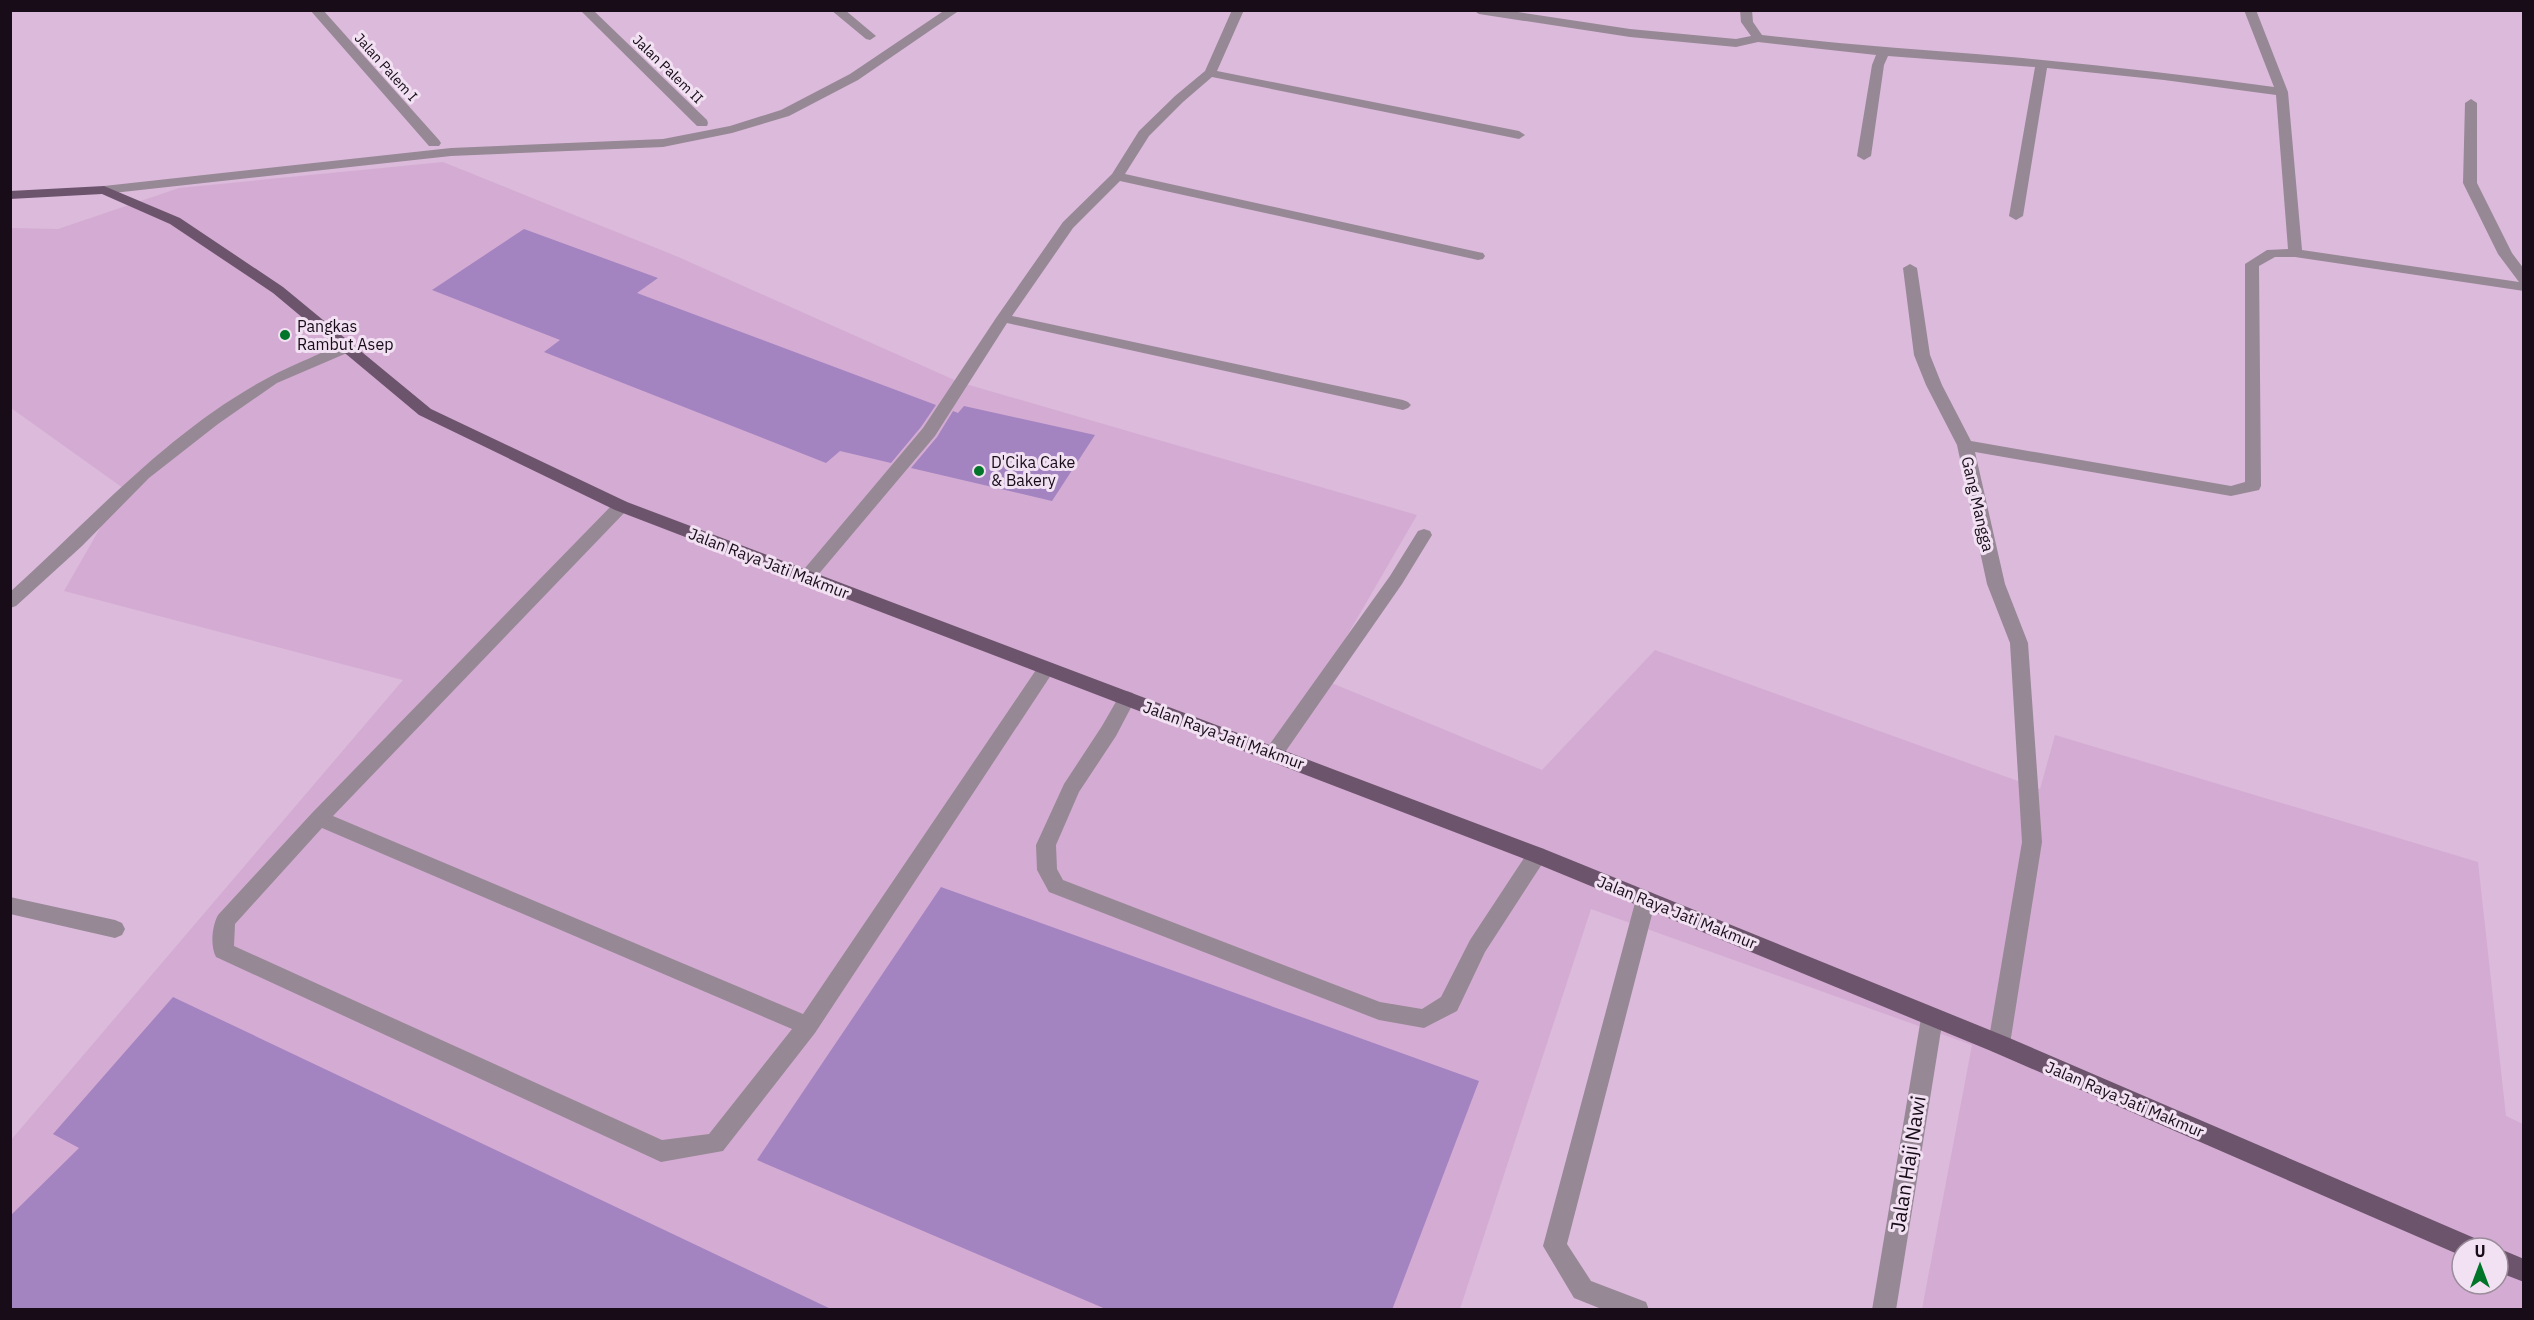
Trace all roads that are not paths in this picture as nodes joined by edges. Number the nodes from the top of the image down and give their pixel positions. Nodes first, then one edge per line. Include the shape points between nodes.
1 (316, 10) edge
2 (586, 10) edge
3 (837, 10) edge
4 (954, 10) edge
5 (1238, 10) edge
6 (1479, 10) edge
7 (1746, 10) edge
8 (2250, 10) edge
9 (870, 36) dead end
10 (1758, 38) junction
11 (1883, 52) junction
12 (2042, 64) junction
13 (1210, 73) junction
14 (2282, 92) junction
15 (2471, 103) dead end
16 (702, 123) dead end
17 (1519, 135) dead end
18 (434, 143) dead end
19 (1864, 156) dead end
20 (1117, 176) junction
21 (104, 190) junction
22 (10, 195) edge
23 (2016, 216) dead end
24 (2295, 253) junction
25 (1478, 255) dead end
26 (1910, 268) dead end
27 (2523, 279) edge
28 (2523, 287) edge
29 (1003, 318) junction
30 (349, 347) junction
31 (1403, 405) dead end
32 (1965, 445) junction
33 (621, 506) junction
34 (1424, 535) dead end
35 (806, 578) junction
36 (10, 602) edge
37 (1046, 669) junction
38 (1126, 698) junction
39 (1274, 753) junction
40 (319, 818) junction
41 (1537, 855) junction
42 (1646, 899) junction
43 (10, 905) edge
44 (115, 929) dead end
45 (1932, 1018) junction
46 (807, 1026) junction
47 (1999, 1044) junction
48 (2450, 1239) edge
49 (1637, 1310) edge
50 (1884, 1310) edge

1 - 18 street, Jalan Palem I
2 - 16 street, Jalan Palem II
3 - 9 street
4 - 21 street via 854,77 785,113 732,129 663,143 451,152
5 - 13 street
6 - 10 street via 1630,33 1736,43
7 - 10 street via 1747,22
8 - 14 street
10 - 11 street
11 - 12 street
11 - 19 street
12 - 14 street
12 - 23 street
13 - 17 street
13 - 20 street via 1144,134
14 - 24 street
15 - 27 street via 2470,183 2505,254
20 - 25 street
20 - 29 street via 1068,225
21 - 22 main road, Jalan Raya Jati Makmur
21 - 30 main road, Jalan Raya Jati Makmur via 175,221 278,290
24 - 28 street
24 - 32 street, Gang Mangga via 2272,253 2252,264 2253,486 2231,491
26 - 32 street via 1922,356
29 - 31 street
29 - 35 street via 929,432
30 - 33 main road, Jalan Raya Jati Makmur via 425,412
30 - 36 street via 272,380 212,420 143,474
32 - 47 street, Gang Mangga via 1996,584 2019,643 2032,842
33 - 35 main road, Jalan Raya Jati Makmur
33 - 40 street
34 - 39 street
35 - 37 main road, Jalan Raya Jati Makmur
37 - 38 main road, Jalan Raya Jati Makmur
37 - 46 street
38 - 39 main road, Jalan Raya Jati Makmur
38 - 41 street via 1071,789 1046,845 1047,870 1056,886 1368,1007 1424,1019 1449,1004 1477,946
39 - 41 main road, Jalan Raya Jati Makmur
40 - 46 street
40 - 46 street via 225,921 223,951 661,1151 715,1144
41 - 42 main road, Jalan Raya Jati Makmur
42 - 45 main road, Jalan Raya Jati Makmur
42 - 49 street via 1555,1246 1583,1290
43 - 44 street
45 - 47 main road, Jalan Raya Jati Makmur
45 - 50 street, Jalan Haji Nawi
47 - 48 main road, Jalan Raya Jati Makmur

